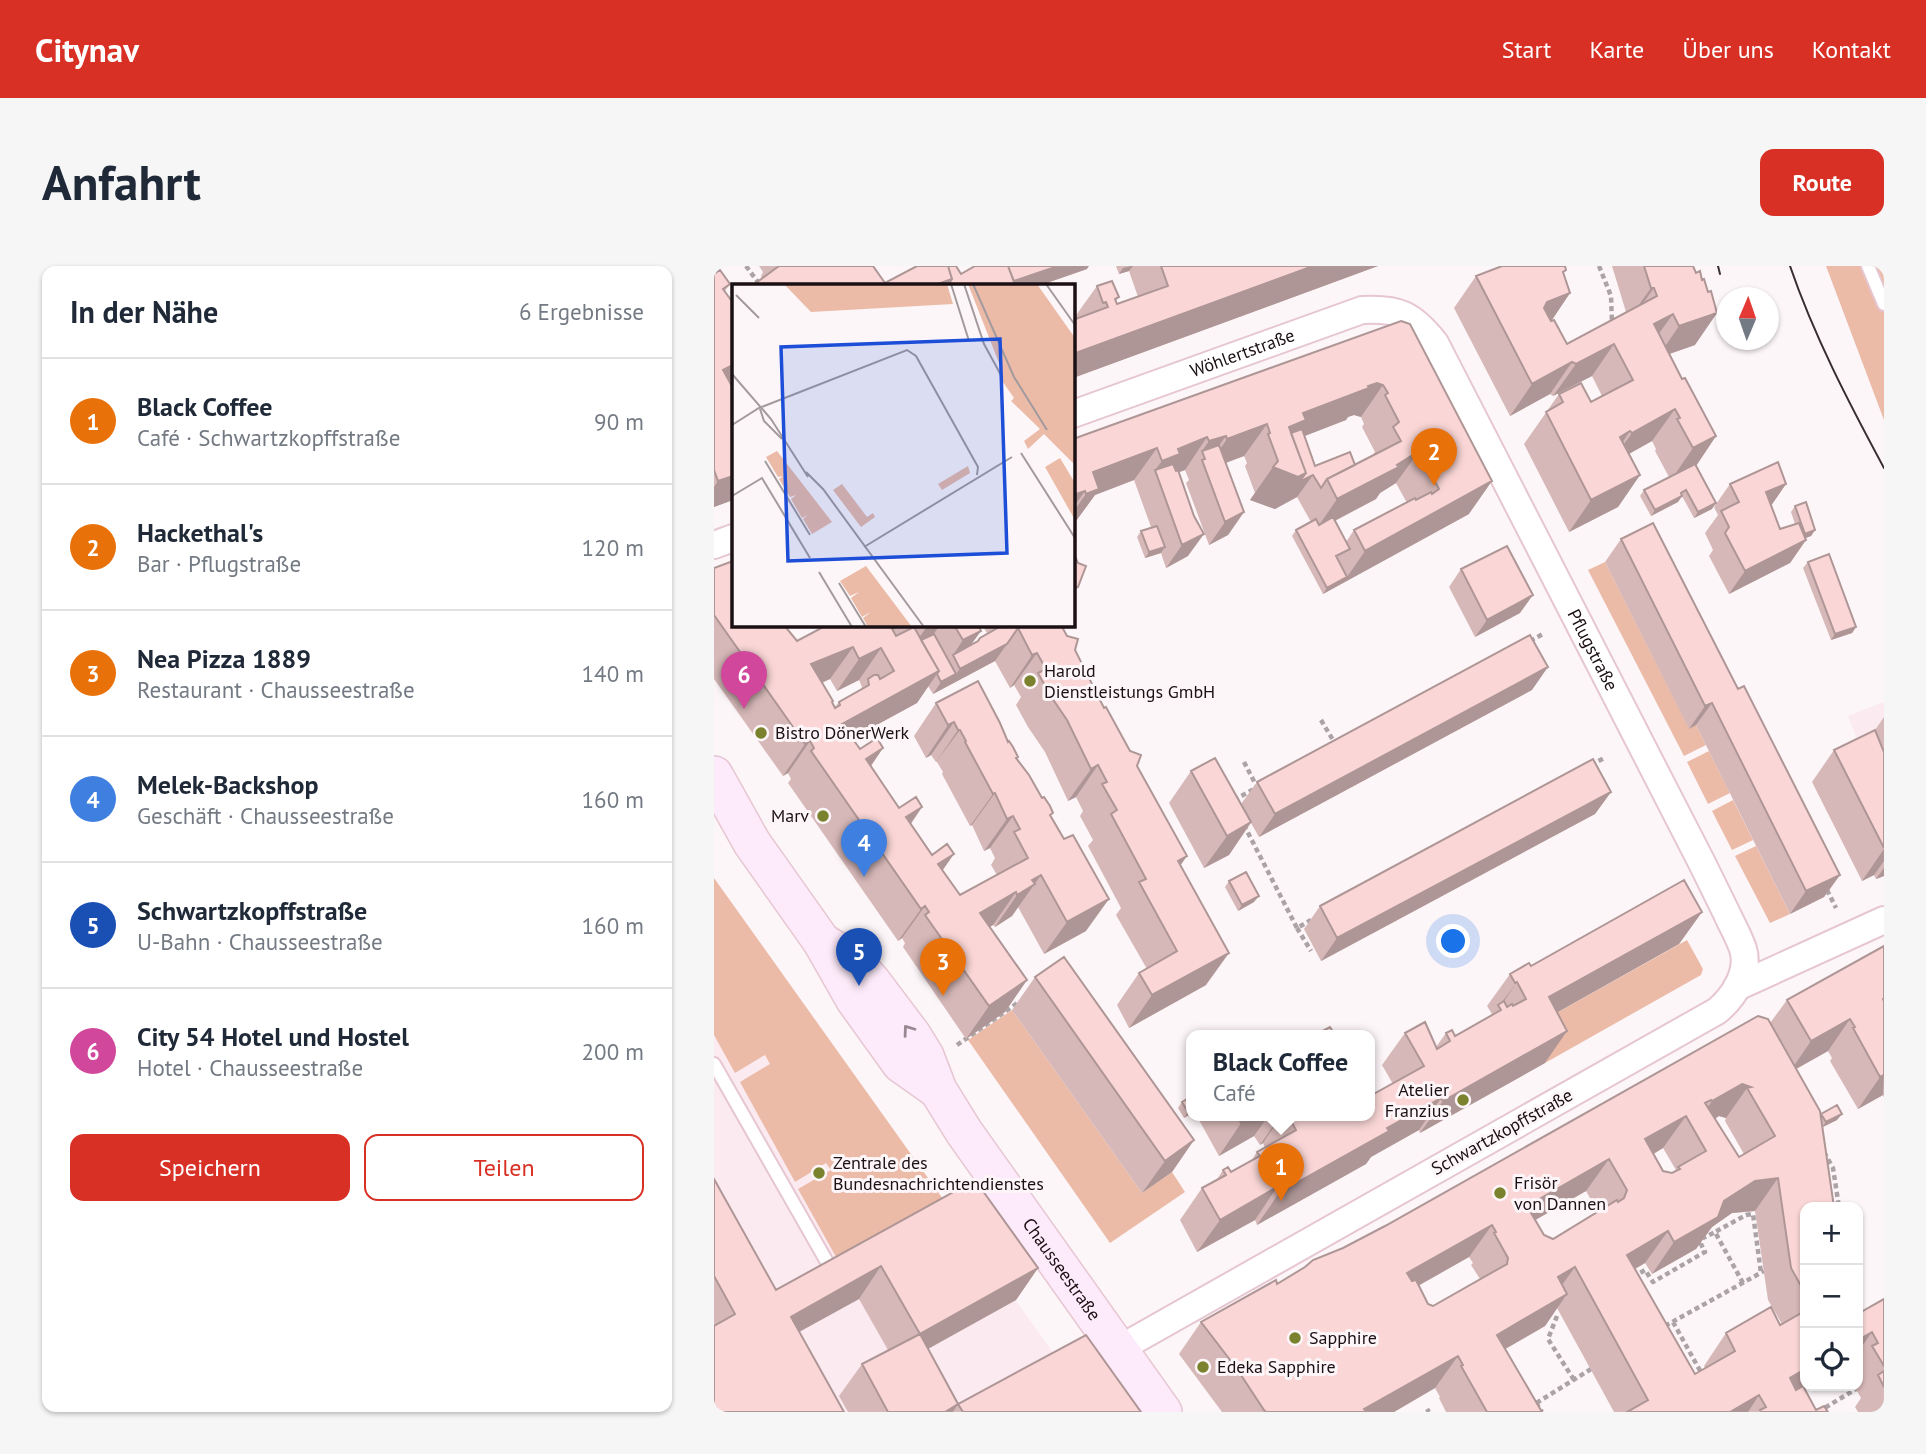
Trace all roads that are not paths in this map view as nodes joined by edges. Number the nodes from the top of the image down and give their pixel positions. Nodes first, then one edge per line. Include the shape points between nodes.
1 (1868, 266) edge
2 (1884, 304) edge
3 (1414, 321) joint
4 (1074, 414) edge
5 (732, 538) edge
6 (714, 545) edge
7 (714, 775) edge
8 (1884, 919) edge
9 (1737, 987) junction
10 (714, 1064) edge
11 (836, 1278) edge
12 (1119, 1349) junction
13 (1163, 1412) edge

1 - 2 lane
3 - 4 street, Wöhlertstraße via 1386,309 1362,310
3 - 9 street, Pflugstraße via 1435,343 1703,865 1743,948 1744,972
5 - 6 street
7 - 12 main road, Chausseestraße via 752,843 822,942 855,1000 901,1064 938,1090
8 - 9 street, Schwartzkopffstraße
9 - 12 street, Schwartzkopffstraße via 1717,1012
10 - 11 lane
12 - 13 main road, Chausseestraße

